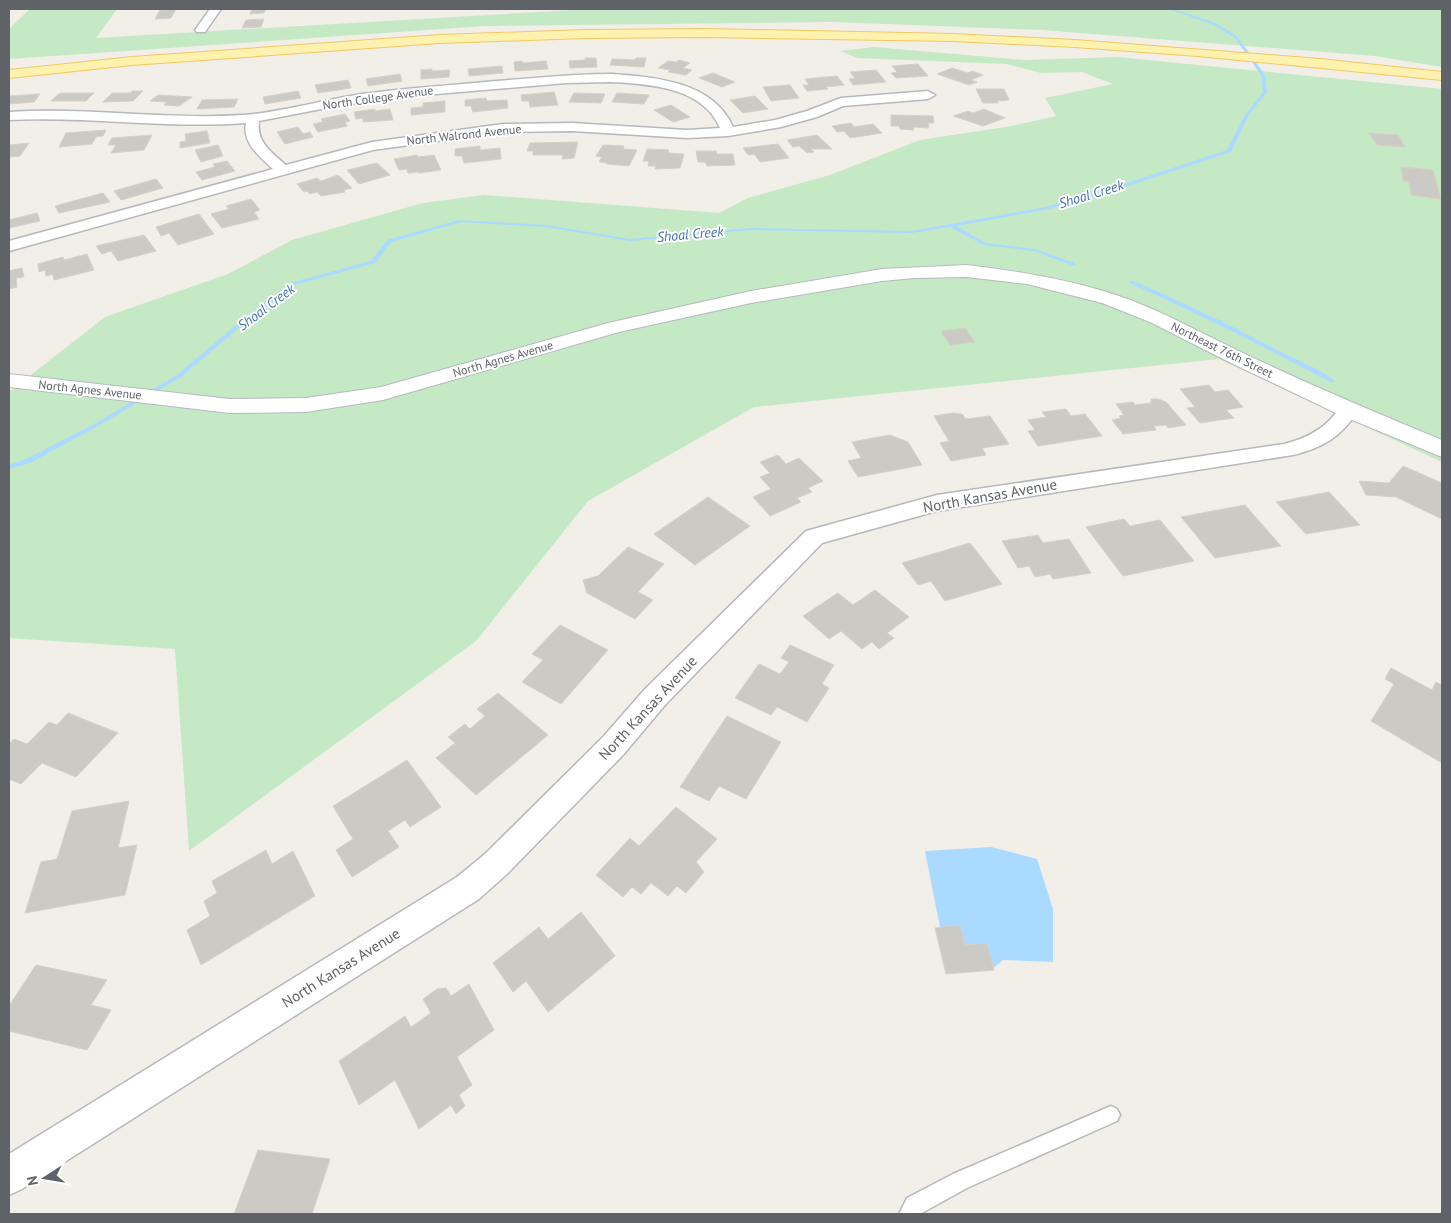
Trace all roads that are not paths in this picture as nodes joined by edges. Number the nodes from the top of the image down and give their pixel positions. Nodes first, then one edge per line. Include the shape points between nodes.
1 (215, 9) edge
2 (201, 30) dead end
3 (77, 66) junction
4 (9, 67) edge
5 (9, 74) edge
6 (1442, 76) edge
7 (928, 95) dead end
8 (9, 116) edge
9 (253, 118) junction
10 (728, 132) junction
11 (283, 170) junction
12 (9, 246) edge
13 (995, 273) joint
14 (16, 382) edge
15 (1348, 410) junction
16 (1442, 449) edge
17 (1111, 1115) dead end
18 (9, 1176) edge
19 (909, 1214) edge

1 - 2 street
3 - 4 main road
3 - 5 main road
3 - 6 main road via 459,38 787,32 1110,45
7 - 10 street, North Walrond Avenue via 841,102 776,124
8 - 9 street, North College Avenue via 82,114 180,121
9 - 10 street, North College Avenue via 404,92 619,78 660,83 695,95 715,108
9 - 11 street via 253,138
10 - 11 street, North Walrond Avenue via 687,134 572,127 503,128 372,146
11 - 12 street, North Walrond Avenue
13 - 14 street, North Agnes Avenue via 914,272 760,296 615,327 383,393 306,405 230,406
13 - 15 street, Northeast 76th Street via 1058,284 1110,299 1157,318
15 - 16 street, Northeast 76th Street
15 - 18 street, North Kansas Avenue via 1344,420 1306,446 937,503 814,537 655,697 606,753 468,888
17 - 19 lane via 960,1181 914,1205

